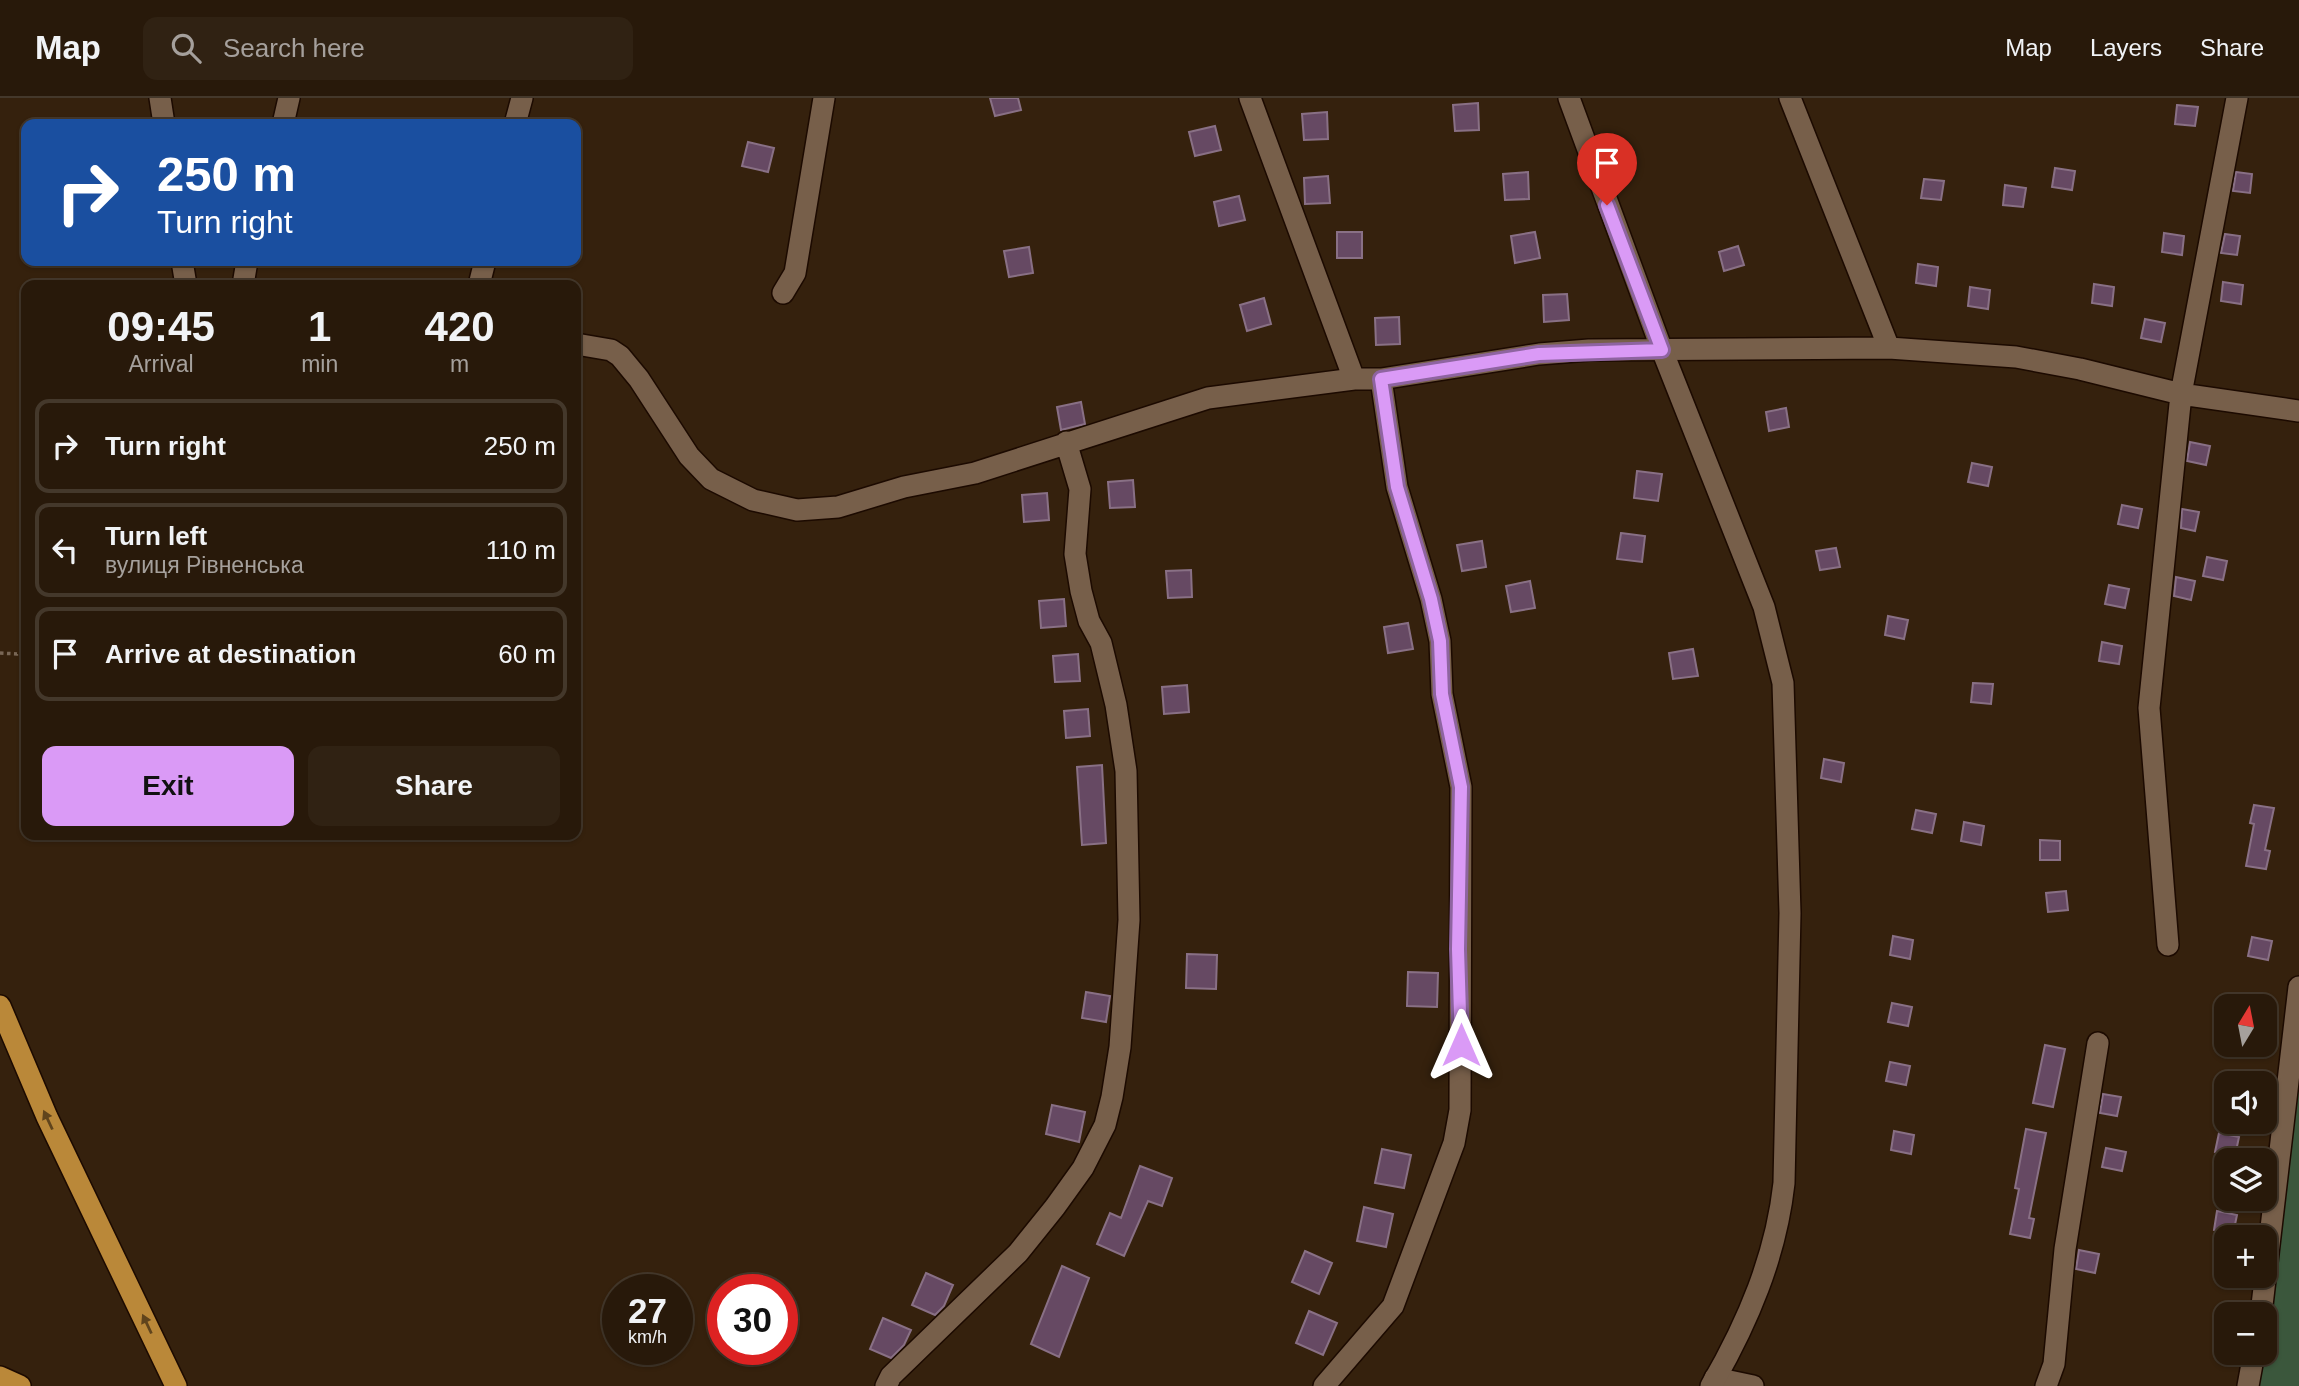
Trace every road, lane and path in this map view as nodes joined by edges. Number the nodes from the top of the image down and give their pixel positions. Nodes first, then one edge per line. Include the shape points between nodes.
1 (160, 98) edge
2 (289, 98) edge
3 (522, 98) edge
4 (824, 98) edge
5 (1250, 98) edge
6 (1790, 98) edge
7 (2237, 98) edge
8 (1575, 104) edge
9 (162, 119) edge
10 (284, 119) edge
11 (516, 119) edge
12 (783, 293) dead end
13 (581, 345) edge
14 (1889, 348) junction
15 (1662, 350) junction
16 (1354, 379) junction
17 (1381, 379) junction
18 (2181, 394) junction
19 (2299, 411) edge
20 (1066, 442) junction
21 (21, 651) edge
22 (0, 653) edge
23 (2168, 945) dead end
24 (2299, 987) edge
25 (0, 1006) edge
26 (2098, 1043) dead end
27 (2262, 1302) edge
28 (2252, 1365) edge
29 (0, 1377) edge
30 (1713, 1382) edge
31 (20, 1386) edge
32 (176, 1386) edge
33 (886, 1386) edge
34 (1324, 1386) edge
35 (1753, 1386) edge
36 (2046, 1386) edge
37 (2248, 1386) edge

1 - 9 street
2 - 10 street
3 - 11 street
4 - 12 street via 795,272
5 - 16 street
6 - 14 street
7 - 18 street
8 - 15 street
13 - 20 street via 620,356 689,456 711,479 753,500 797,510 838,507 904,487 975,473
14 - 15 street
14 - 18 street via 2015,357
15 - 17 street via 1539,354
15 - 30 street via 1764,607 1783,683 1790,913 1784,1183 1768,1266
16 - 17 street
16 - 20 street via 1208,398
17 - 34 street via 1397,487 1440,641 1442,694 1461,787 1460,1110 1454,1143 1393,1306
18 - 19 street
18 - 23 street via 2149,708
20 - 33 street via 1080,489 1075,554 1081,591 1101,643 1126,771 1129,919 1112,1097 1105,1125 1083,1168 1055,1207 1018,1253
21 - 22 path
24 - 27 street
32 -> 25 highway via 47,1117
26 - 36 street via 2065,1249 2054,1364
28 - 37 street
29 - 31 highway
30 - 35 street

